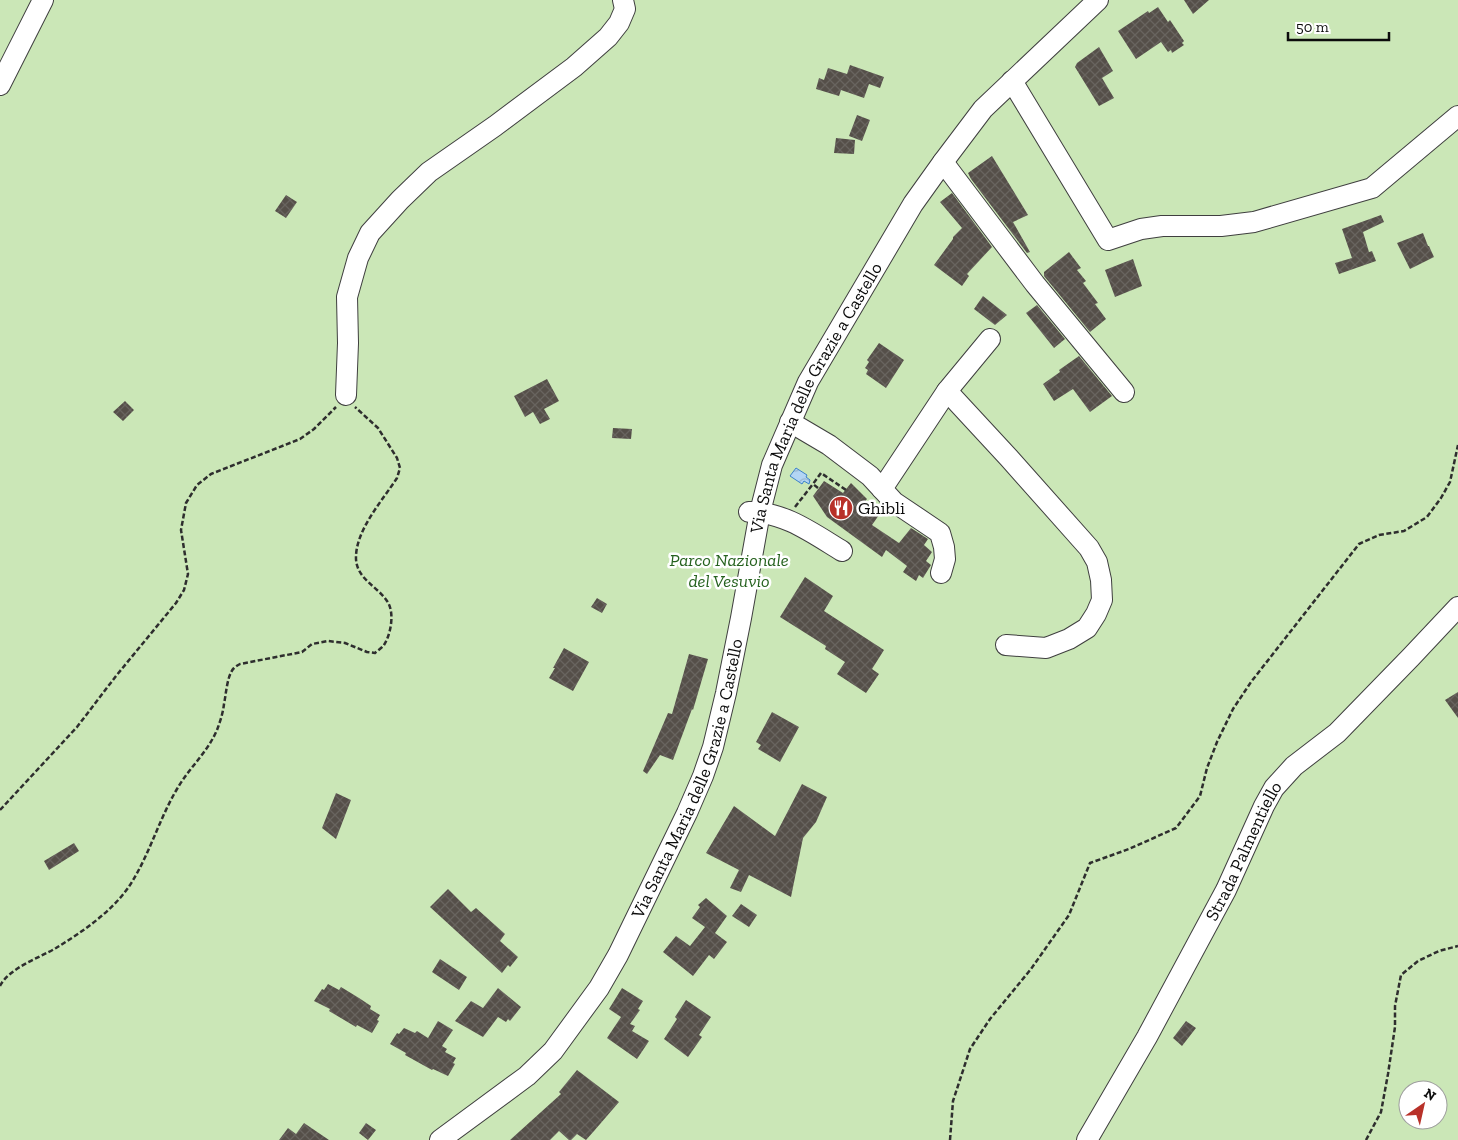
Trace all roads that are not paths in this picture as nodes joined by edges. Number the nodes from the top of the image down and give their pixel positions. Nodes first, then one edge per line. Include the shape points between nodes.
1 (44, 0) edge
2 (623, 0) edge
3 (1098, 0) edge
4 (1012, 81) junction
5 (0, 85) edge
6 (1458, 116) edge
7 (943, 162) junction
8 (990, 339) dead end
9 (947, 391) junction
10 (1124, 392) dead end
11 (346, 395) road end
12 (790, 422) junction
13 (882, 490) junction
14 (754, 512) junction
15 (842, 551) dead end
16 (941, 573) dead end
17 (1458, 606) edge
18 (1006, 645) dead end
19 (440, 1140) edge
20 (1087, 1140) edge

1 - 5 street
2 - 11 street via 625,8 619,23 608,37 574,67 429,172 370,233 358,258 347,297
3 - 4 street, Via Santa Maria delle Grazie a Castello
4 - 6 street via 1108,240 1162,226 1220,226 1254,222 1372,188
4 - 7 street, Via Santa Maria delle Grazie a Castello via 983,109
7 - 10 street via 1035,284
7 - 12 street, Via Santa Maria delle Grazie a Castello via 913,204 835,336 808,382
8 - 9 street
9 - 13 street
9 - 18 street via 1077,534 1097,562 1102,600 1087,628 1046,648
12 - 13 street via 829,445 870,476
12 - 14 street, Via Santa Maria delle Grazie a Castello
13 - 16 street via 940,533 946,560
14 - 15 street via 804,528
14 - 19 street, Via Santa Maria delle Grazie a Castello via 742,618 713,747 687,812 618,955 553,1051 527,1076
17 - 20 street, Strada Palmentiello via 1337,733 1294,766 1274,788 1226,890

